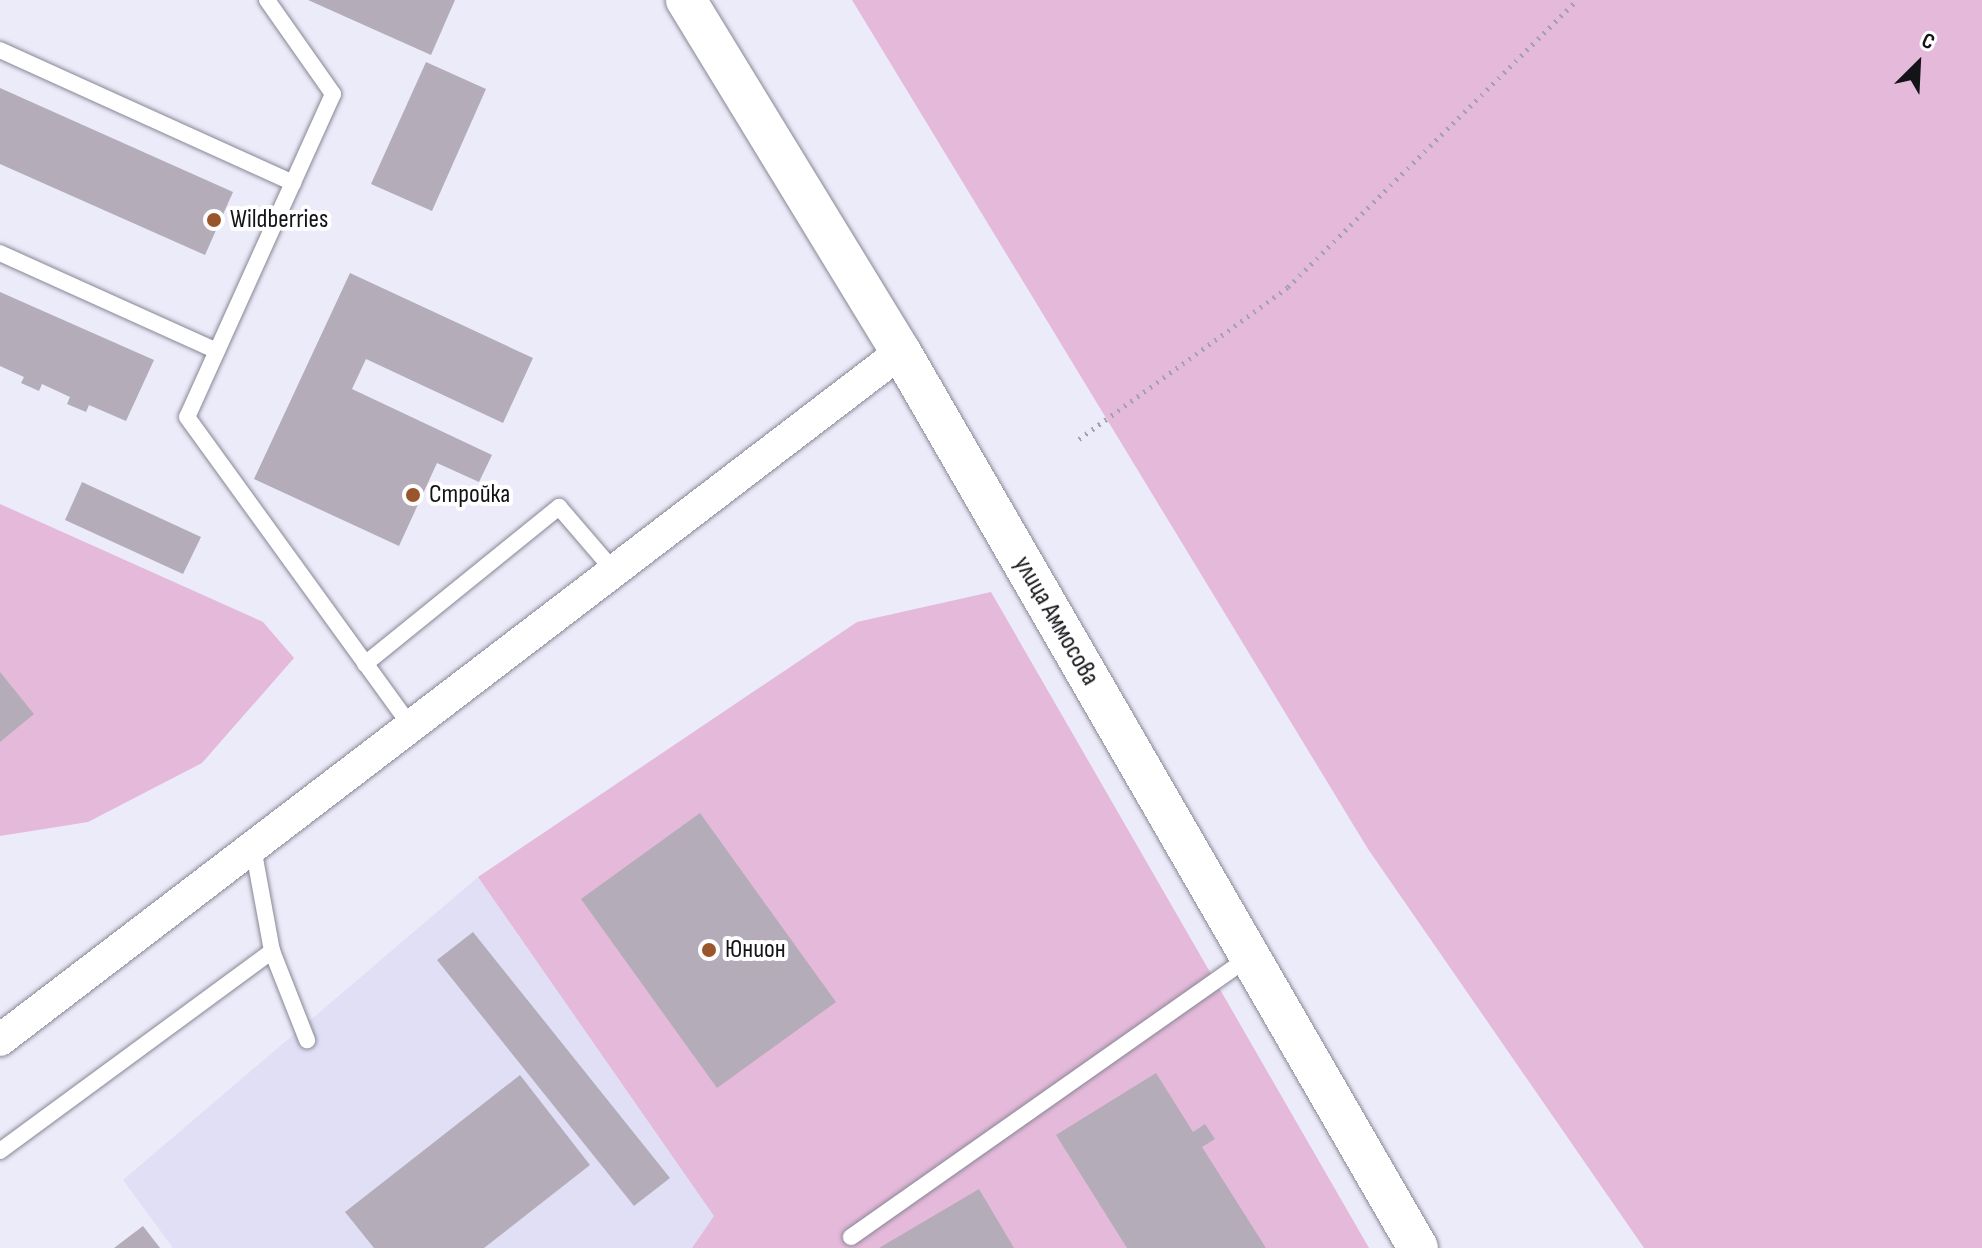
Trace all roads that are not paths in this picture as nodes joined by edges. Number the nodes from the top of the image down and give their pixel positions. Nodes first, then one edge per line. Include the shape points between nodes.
1 (267, 0) edge
2 (686, 0) edge
3 (0, 50) edge
4 (293, 183) junction
5 (0, 253) edge
6 (217, 351) junction
7 (901, 352) junction
8 (614, 571) junction
9 (365, 664) junction
10 (411, 727) junction
11 (253, 847) junction
12 (272, 951) junction
13 (1250, 957) junction
14 (0, 1040) edge
15 (307, 1040) dead end
16 (0, 1151) edge
17 (851, 1237) dead end
18 (1418, 1248) edge

1 - 4 lane via 333,94
2 - 7 street, улица Аммосова
3 - 4 lane
4 - 6 lane
5 - 6 lane
6 - 9 lane via 187,417
7 - 8 street
7 - 13 street, улица Аммосова
8 - 9 lane via 559,507
8 - 10 street
9 - 10 lane
10 - 11 street
11 - 12 lane
11 - 14 street
12 - 15 lane
12 - 16 lane
13 - 17 lane
13 - 18 street, улица Аммосова

